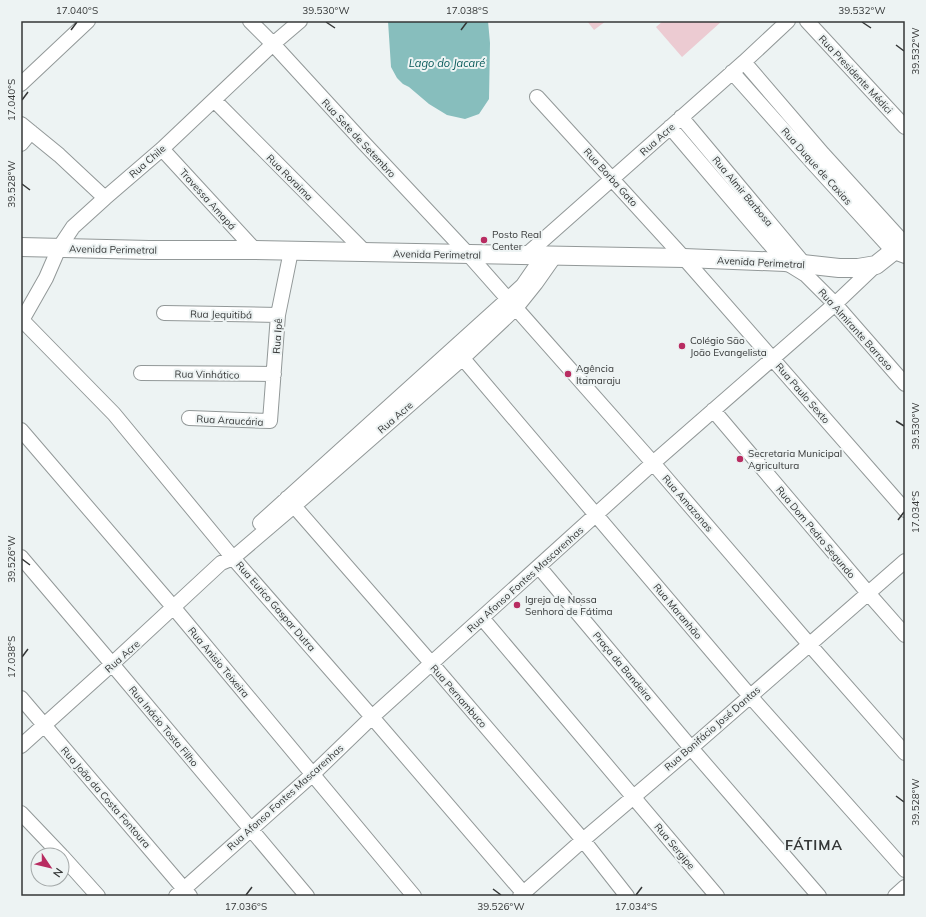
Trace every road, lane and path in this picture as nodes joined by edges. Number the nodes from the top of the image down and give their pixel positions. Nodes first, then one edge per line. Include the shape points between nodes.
1 (88, 21) edge
2 (250, 21) edge
3 (300, 21) edge
4 (788, 21) edge
5 (807, 21) edge
6 (273, 44) junction
7 (744, 62) junction
8 (732, 72) junction
9 (21, 84) edge
10 (537, 97) dead end
11 (214, 100) junction
12 (682, 117) junction
13 (670, 127) junction
14 (905, 127) edge
15 (26, 128) edge
16 (21, 144) edge
17 (162, 149) junction
18 (818, 158) junction
19 (612, 179) junction
20 (105, 198) junction
21 (21, 247) edge
22 (59, 248) junction
23 (903, 248) edge
24 (255, 250) junction
25 (291, 252) junction
26 (366, 253) junction
27 (468, 254) junction
28 (525, 256) junction
29 (548, 256) junction
30 (684, 258) junction
31 (785, 262) junction
32 (876, 265) junction
33 (806, 270) junction
34 (512, 304) junction
35 (835, 304) junction
36 (164, 313) dead end
37 (278, 315) junction
38 (22, 321) edge
39 (458, 353) junction
40 (772, 358) junction
41 (141, 373) dead end
42 (274, 374) junction
43 (905, 384) edge
44 (713, 410) junction
45 (190, 418) dead end
46 (270, 421) joint
47 (21, 430) edge
48 (654, 463) junction
49 (290, 502) junction
50 (905, 510) edge
51 (596, 515) junction
52 (21, 557) edge
53 (228, 557) junction
54 (905, 561) edge
55 (539, 567) junction
56 (868, 594) junction
57 (174, 608) junction
58 (482, 618) junction
59 (905, 635) edge
60 (809, 644) junction
61 (112, 664) junction
62 (432, 664) junction
63 (750, 696) junction
64 (21, 698) edge
65 (372, 717) junction
66 (44, 725) junction
67 (21, 746) edge
68 (691, 748) junction
69 (905, 753) edge
70 (313, 774) junction
71 (632, 797) junction
72 (21, 813) edge
73 (251, 829) junction
74 (583, 840) junction
75 (53, 847) edge
76 (70, 866) edge
77 (905, 870) edge
78 (905, 887) edge
79 (183, 894) edge
80 (523, 895) edge
81 (98, 896) edge
82 (307, 896) edge
83 (414, 896) edge
84 (627, 896) edge
85 (717, 896) edge
86 (819, 896) edge
87 (895, 896) edge

1 - 9 street
2 - 6 street, Rua Sete de Setembro
3 - 6 street, Rua Chile
4 - 7 street, Rua Acre
5 - 14 street, Rua Presidente Médici
6 - 11 street, Rua Chile
6 - 27 street, Rua Sete de Setembro
7 - 8 street, Rua Acre
7 - 18 street, Rua Duque de Caxias
8 - 12 street, Rua Acre
8 - 18 street, Rua Duque de Caxias
10 - 19 street, Rua Borba Gato
11 - 17 street, Rua Chile
11 - 26 street, Rua Roraima
12 - 13 street, Rua Acre
12 - 33 street, Rua Almir Barbosa
13 - 19 street, Rua Acre
13 - 31 street, Rua Almir Barbosa
15 - 16 street
15 - 20 street
17 - 20 street, Rua Chile
17 - 24 street, Travessa Amapá
18 - 23 street, Rua Duque de Caxias
19 - 28 street, Rua Acre
19 - 30 street, Rua Borba Gato
20 - 22 street, Rua Chile via 73,227
21 - 22 main road, Avenida Perimetral
22 - 24 main road, Avenida Perimetral
22 - 38 street, Rua Chile
23 - 32 main road
24 - 25 main road, Avenida Perimetral
25 - 26 main road, Avenida Perimetral
25 - 37 street, Rua Ipê
26 - 27 main road, Avenida Perimetral
27 - 28 main road, Avenida Perimetral
27 - 34 street, Rua Amazonas
28 - 29 main road, Avenida Perimetral
29 - 30 main road, Avenida Perimetral
29 - 34 street, Rua Acre via 523,284
30 - 31 main road, Avenida Perimetral
30 - 40 street, Rua Paulo Sexto
31 - 33 main road, Avenida Perimetral
32 - 33 main road, Avenida Perimetral
32 - 35 street, Rua Afonso Fontes Mascarenhas
33 - 35 street, Rua Almirante Barroso
34 - 39 street, Rua Acre
34 - 48 street, Rua Amazonas
35 - 40 street, Rua Afonso Fontes Mascarenhas
35 - 43 street, Rua Almirante Barroso
36 - 37 street, Rua Jequitibá
37 - 42 street, Rua Ipê
38 - 53 street, Rua Eurico Gaspar Dutra via 114,414
39 - 49 street, Rua Acre
39 - 51 street, Rua Maranhão
40 - 44 street, Rua Afonso Fontes Mascarenhas
40 - 50 street, Rua Paulo Sexto
41 - 42 street, Rua Vinhático
42 - 46 street, Rua Ipê
44 - 48 street, Rua Afonso Fontes Mascarenhas
44 - 56 street, Rua Dom Pedro Segundo
45 - 46 street, Rua Araucária
47 - 57 street, Rua Anisio Teixeira
48 - 51 street, Rua Afonso Fontes Mascarenhas
48 - 60 street, Rua Amazonas
49 - 53 street, Rua Acre
49 - 62 street, Rua Pernambuco
51 - 55 street, Rua Afonso Fontes Mascarenhas
51 - 63 street, Rua Maranhão
52 - 61 street, Rua Inácio Tosta Filho
53 - 57 street, Rua Acre
53 - 65 street, Rua Eurico Gaspar Dutra
54 - 56 street, Rua Bonifácio José Dantas
55 - 58 street, Rua Afonso Fontes Mascarenhas
55 - 68 street, Praça da Bandeira
56 - 59 street, Rua Dom Pedro Segundo
56 - 60 street, Rua Bonifácio José Dantas
57 - 61 street, Rua Acre
57 - 70 street, Rua Anisio Teixeira
58 - 62 street, Rua Afonso Fontes Mascarenhas
58 - 71 street
60 - 63 street, Rua Bonifácio José Dantas
60 - 69 street, Rua Amazonas
61 - 66 street, Rua Acre
61 - 73 street, Rua Inácio Tosta Filho
62 - 65 street, Rua Afonso Fontes Mascarenhas
62 - 74 street, Rua Pernambuco
63 - 68 street, Rua Bonifácio José Dantas
63 - 77 street, Rua Maranhão
64 - 66 street, Rua João da Costa Fontoura
65 - 70 street, Rua Afonso Fontes Mascarenhas
65 - 80 street, Rua Eurico Gaspar Dutra
66 - 67 street, Rua Acre
66 - 79 street, Rua João da Costa Fontoura
68 - 71 street, Rua Bonifácio José Dantas
68 - 86 street, Praça da Bandeira
70 - 73 street, Rua Afonso Fontes Mascarenhas
70 - 83 street, Rua Anisio Teixeira
71 - 74 street, Rua Bonifácio José Dantas
71 - 85 street, Rua Sergipe
72 - 75 street
73 - 79 street, Rua Afonso Fontes Mascarenhas
73 - 82 street, Rua Inácio Tosta Filho
74 - 80 street, Rua Bonifácio José Dantas
74 - 84 street, Rua Pernambuco
76 - 81 street
78 - 87 street

